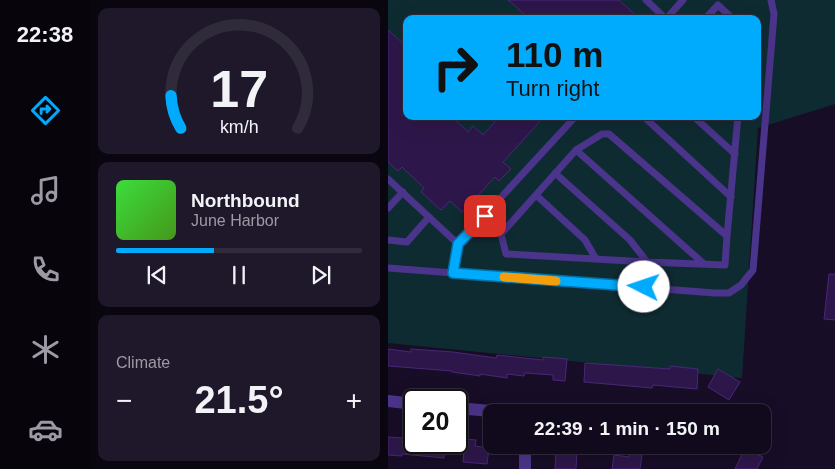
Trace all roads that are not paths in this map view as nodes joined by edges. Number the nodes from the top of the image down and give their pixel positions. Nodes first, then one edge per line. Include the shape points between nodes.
1 (684, 0) edge
2 (770, 0) edge
3 (648, 1) edge
4 (662, 15) edge
5 (670, 15) edge
6 (709, 15) edge
7 (729, 15) edge
8 (572, 120) edge
9 (647, 120) edge
10 (698, 120) edge
11 (738, 120) edge
12 (576, 150) junction
13 (735, 154) junction
14 (555, 173) junction
15 (388, 179) edge
16 (403, 192) junction
17 (536, 195) junction
18 (731, 197) junction
19 (388, 208) edge
20 (429, 217) junction
21 (727, 236) junction
22 (388, 240) edge
23 (458, 244) junction
24 (596, 259) junction
25 (647, 262) junction
26 (704, 264) junction
27 (388, 268) edge
28 (453, 273) junction
29 (644, 287) junction
30 (388, 401) edge
31 (403, 403) edge
32 (468, 409) edge
33 (483, 410) edge
34 (525, 454) edge
35 (525, 469) edge

1 - 5 lane
2 - 29 lane via 774,14 753,270 742,285 728,293
3 - 4 lane
6 - 7 lane via 718,5
8 - 23 lane
9 - 18 lane
10 - 13 lane
11 - 13 lane
12 - 14 lane
12 - 21 lane via 602,134 609,134
12 - 26 lane
13 - 18 lane
14 - 17 lane
14 - 25 lane via 630,240
15 - 16 lane
16 - 19 lane
16 - 20 lane
17 - 24 lane via 585,240
17 - 24 lane via 501,234 506,254
18 - 21 lane
20 - 22 lane via 407,242
20 - 23 lane
21 - 26 lane via 725,265
23 - 28 lane
24 - 25 lane
25 - 26 lane
25 - 29 lane
27 - 28 lane
28 - 29 lane
30 - 31 street
32 - 33 street
34 - 35 street

